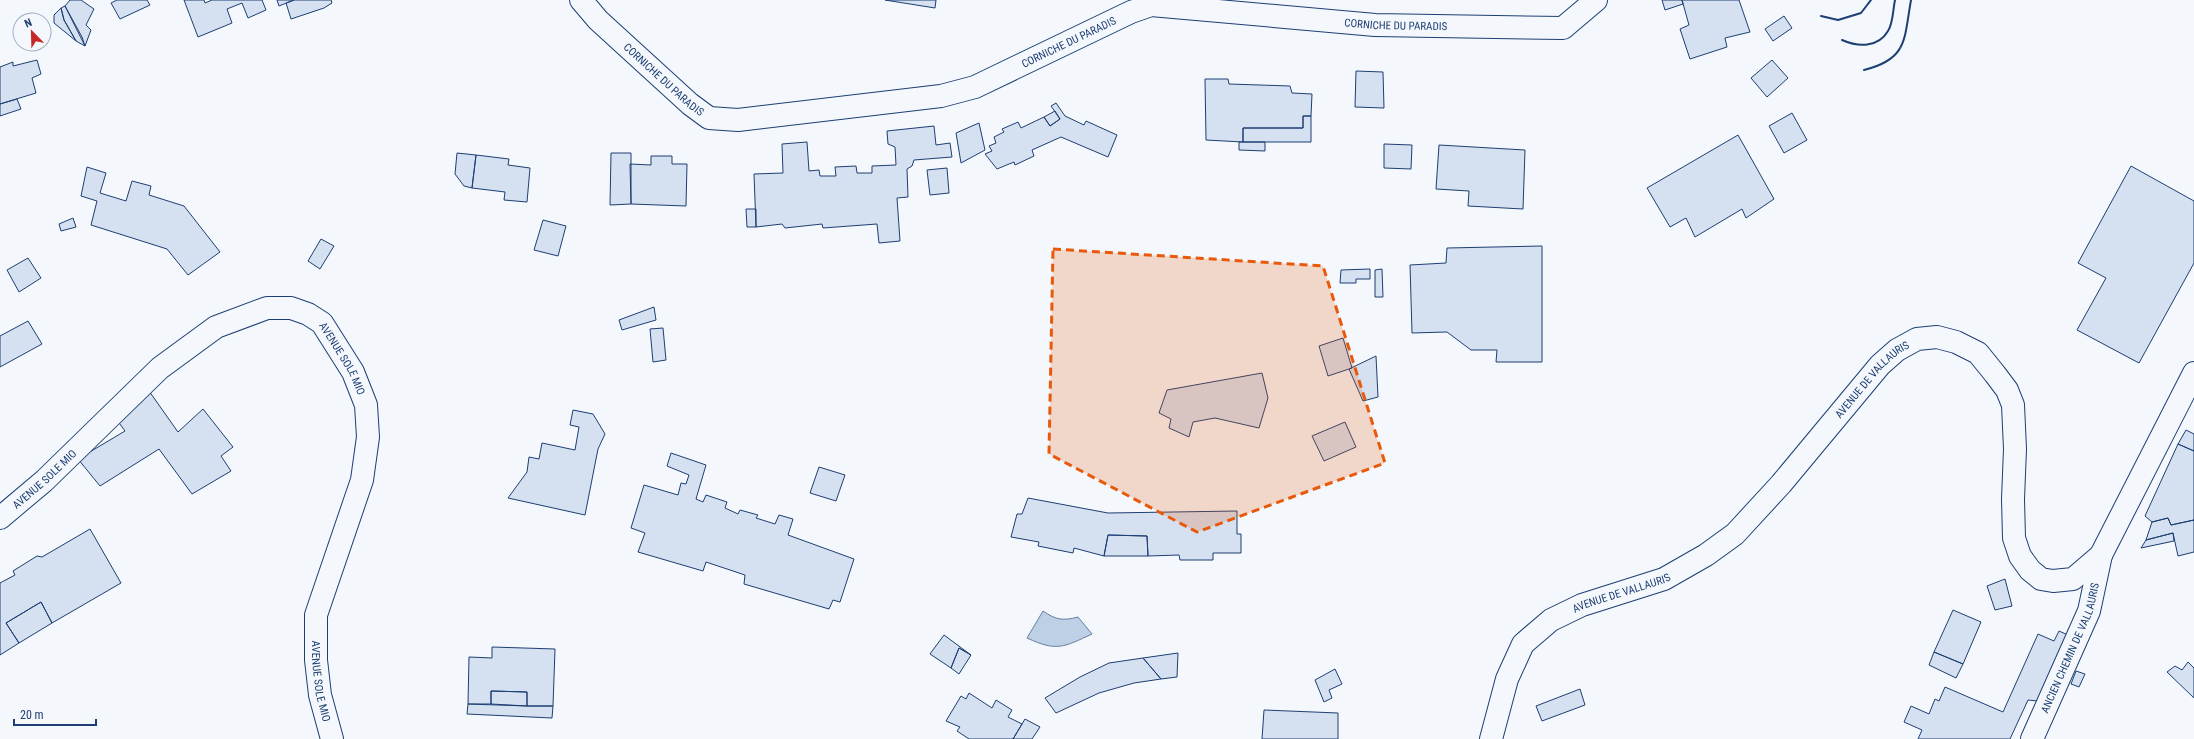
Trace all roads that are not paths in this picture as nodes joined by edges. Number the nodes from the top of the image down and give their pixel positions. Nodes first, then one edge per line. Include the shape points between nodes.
1 (581, 0) edge
2 (1596, 0) edge
3 (2194, 373) edge
4 (0, 518) edge
5 (2101, 555) junction
6 (332, 739) edge
7 (1491, 739) edge
8 (2032, 739) edge

1 - 2 street, CORNICHE DU PARADIS via 598,20 690,104 709,118 738,120 948,94 974,87 1131,12 1151,6 1375,25 1563,28
3 - 5 street, AVENUE DE VALLAURIS
4 - 6 street, AVENUE SOLE MIO via 44,481 160,368 216,327 267,308 291,308 308,314 322,323 353,372 366,405 368,437 362,480 316,615 316,660 320,695
5 - 7 street, AVENUE DE VALLAURIS via 2073,579 2041,579 2030,570 2020,556 2014,538 2013,405 2007,390 1978,353 1944,339 1917,339 1880,365 1781,484 1735,534 1706,555 1664,579 1582,605 1551,620 1523,644 1507,679
5 - 8 street, ANCIEN CHEMIN DE VALLAURIS via 2089,611

